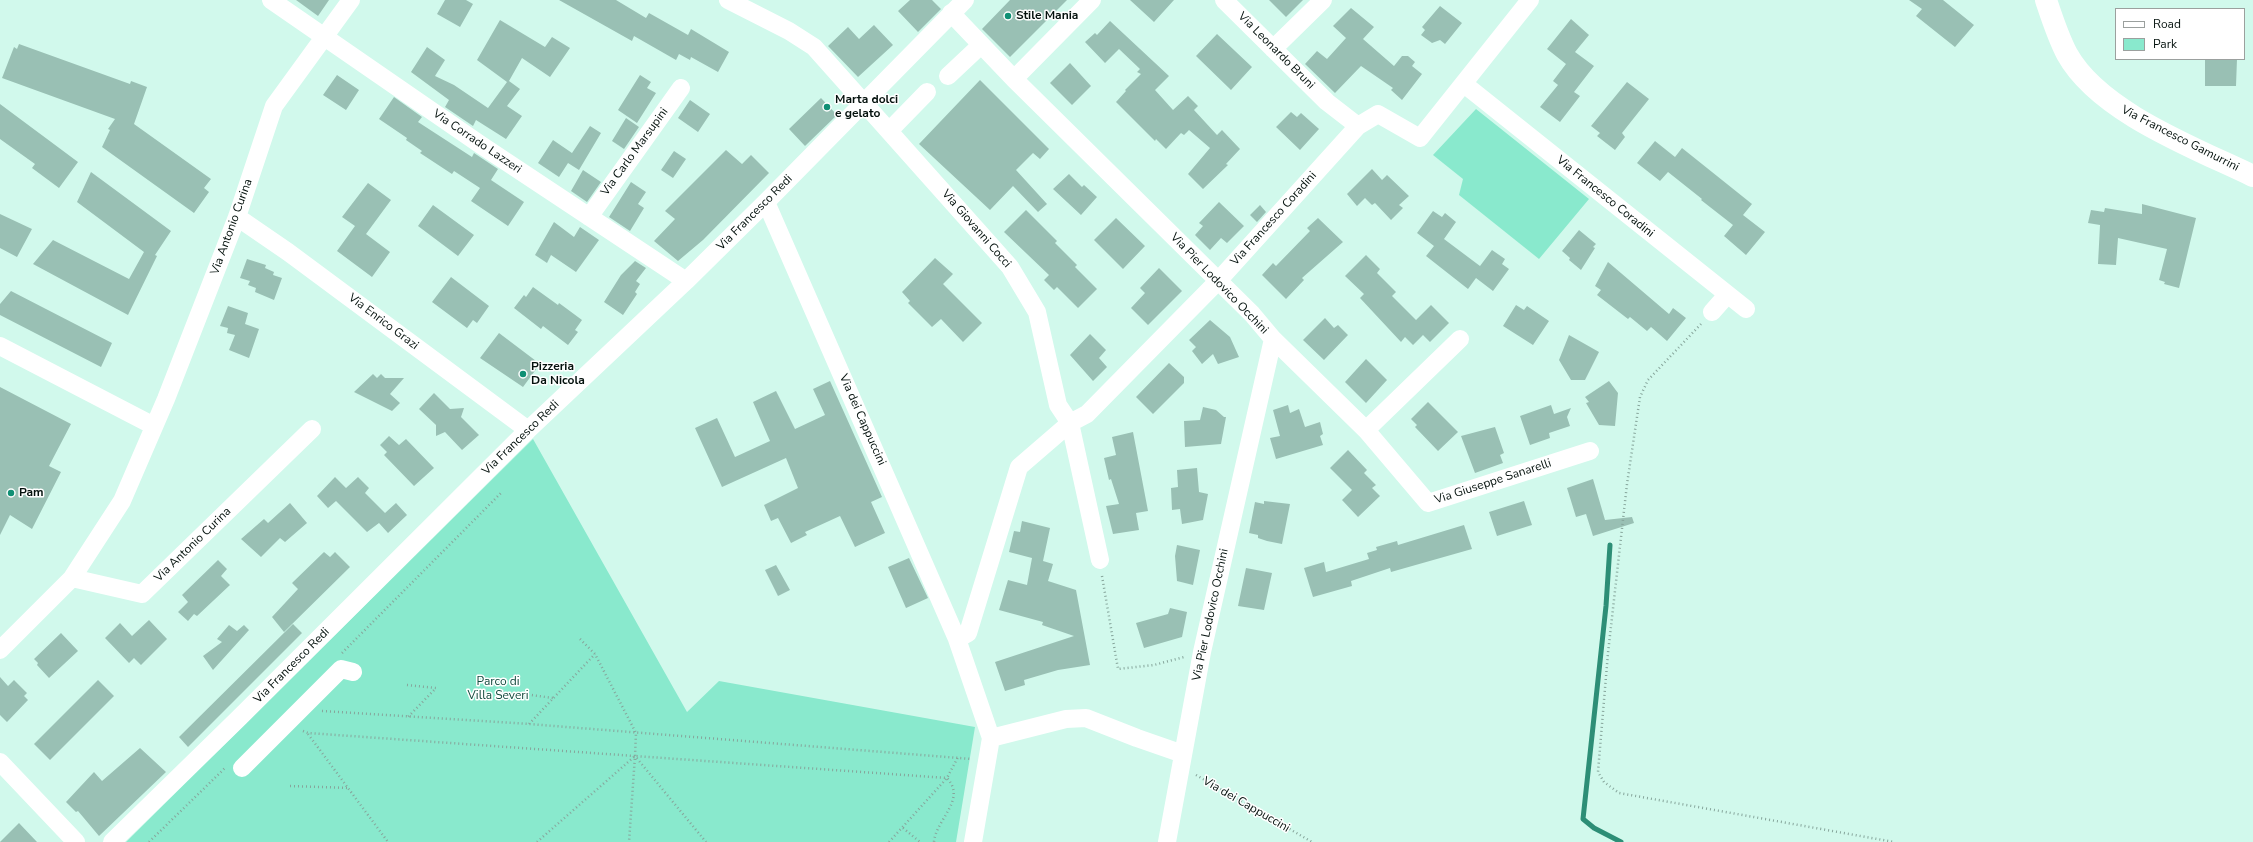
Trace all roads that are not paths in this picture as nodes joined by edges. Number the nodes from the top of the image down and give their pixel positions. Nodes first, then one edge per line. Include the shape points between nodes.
1 (271, 0) edge
2 (351, 0) edge
3 (728, 0) edge
4 (965, 0) edge
5 (1092, 0) edge
6 (1224, 0) edge
7 (1322, 0) edge
8 (1530, 0) edge
9 (2046, 0) edge
10 (951, 13) junction
11 (325, 37) junction
12 (981, 45) junction
13 (1273, 49) junction
14 (948, 76) dead end
15 (1014, 79) junction
16 (1464, 84) junction
17 (681, 88) dead end
18 (927, 92) dead end
19 (864, 103) junction
20 (1358, 126) junction
21 (889, 131) junction
22 (2253, 176) edge
23 (766, 202) junction
24 (237, 217) junction
25 (589, 217) junction
26 (686, 281) junction
27 (1218, 281) junction
28 (1727, 295) junction
29 (1746, 310) dead end
30 (1712, 312) road end
31 (1273, 339) junction
32 (1460, 339) dead end
33 (0, 346) edge
34 (1070, 423) junction
35 (154, 426) junction
36 (312, 429) dead end
37 (528, 430) junction
38 (1366, 430) junction
39 (1590, 451) dead end
40 (1100, 560) road end
41 (72, 578) junction
42 (957, 639) junction
43 (0, 650) edge
44 (353, 672) dead end
45 (991, 738) junction
46 (1183, 760) junction
47 (0, 762) edge
48 (237, 765) road end
49 (76, 842) edge
50 (112, 842) edge
51 (973, 842) edge
52 (1167, 842) edge

1 - 11 street, Via Corrado Lazzeri
2 - 11 street, Via Antonio Curina
3 - 19 street, Via Giovanni Cocci via 789,31 814,47
4 - 10 street, Via Francesco Redi
5 - 15 street
6 - 13 street, Via Leonardo Bruni
7 - 13 street
8 - 16 street, Via Francesco Coradini
9 - 22 main road, Via Francesco Gamurrini via 2068,55 2090,85 2118,107 2159,130
10 - 12 street, Via Pier Lodovico Occhini
10 - 19 street, Via Francesco Redi
11 - 24 street, Via Antonio Curina via 274,106
11 - 25 street, Via Corrado Lazzeri
12 - 14 street
12 - 15 street, Via Pier Lodovico Occhini
13 - 20 street, Via Leonardo Bruni via 1327,102
15 - 27 street, Via Pier Lodovico Occhini
16 - 20 street, Via Francesco Coradini via 1420,138 1378,114
16 - 28 street, Via Francesco Coradini
17 - 25 street, Via Carlo Marsupini
18 - 21 street
19 - 21 street, Via Giovanni Cocci
19 - 23 street, Via Francesco Redi
20 - 27 street, Via Francesco Coradini
21 - 34 street, Via Giovanni Cocci via 1010,267 1037,312 1058,405
23 - 26 street, Via Francesco Redi
23 - 42 street, Via dei Cappuccini
24 - 35 street, Via Antonio Curina
24 - 37 street, Via Enrico Grazi
25 - 26 street, Via Corrado Lazzeri
26 - 37 street, Via Francesco Redi
27 - 31 street, Via Pier Lodovico Occhini
27 - 34 street, Via Francesco Coradini via 1087,414
28 - 29 street, Via Francesco Coradini
28 - 30 street
31 - 38 street, Via Giuseppe Sanarelli
31 - 46 street, Via Pier Lodovico Occhini via 1202,652
32 - 38 street
33 - 35 street
34 - 40 street, Via Giovanni Cocci
34 - 42 street via 1019,468 968,633
35 - 41 street, Via Antonio Curina via 122,502
36 - 41 street, Via Antonio Curina via 142,594
37 - 50 street, Via Francesco Redi
38 - 39 street, Via Giuseppe Sanarelli via 1428,504
41 - 43 street, Via Antonio Curina
42 - 45 street, Via dei Cappuccini
44 - 48 street via 341,670 286,724
45 - 46 street via 1066,719 1086,718
45 - 51 street
46 - 52 street, Via Pier Lodovico Occhini
47 - 49 street

